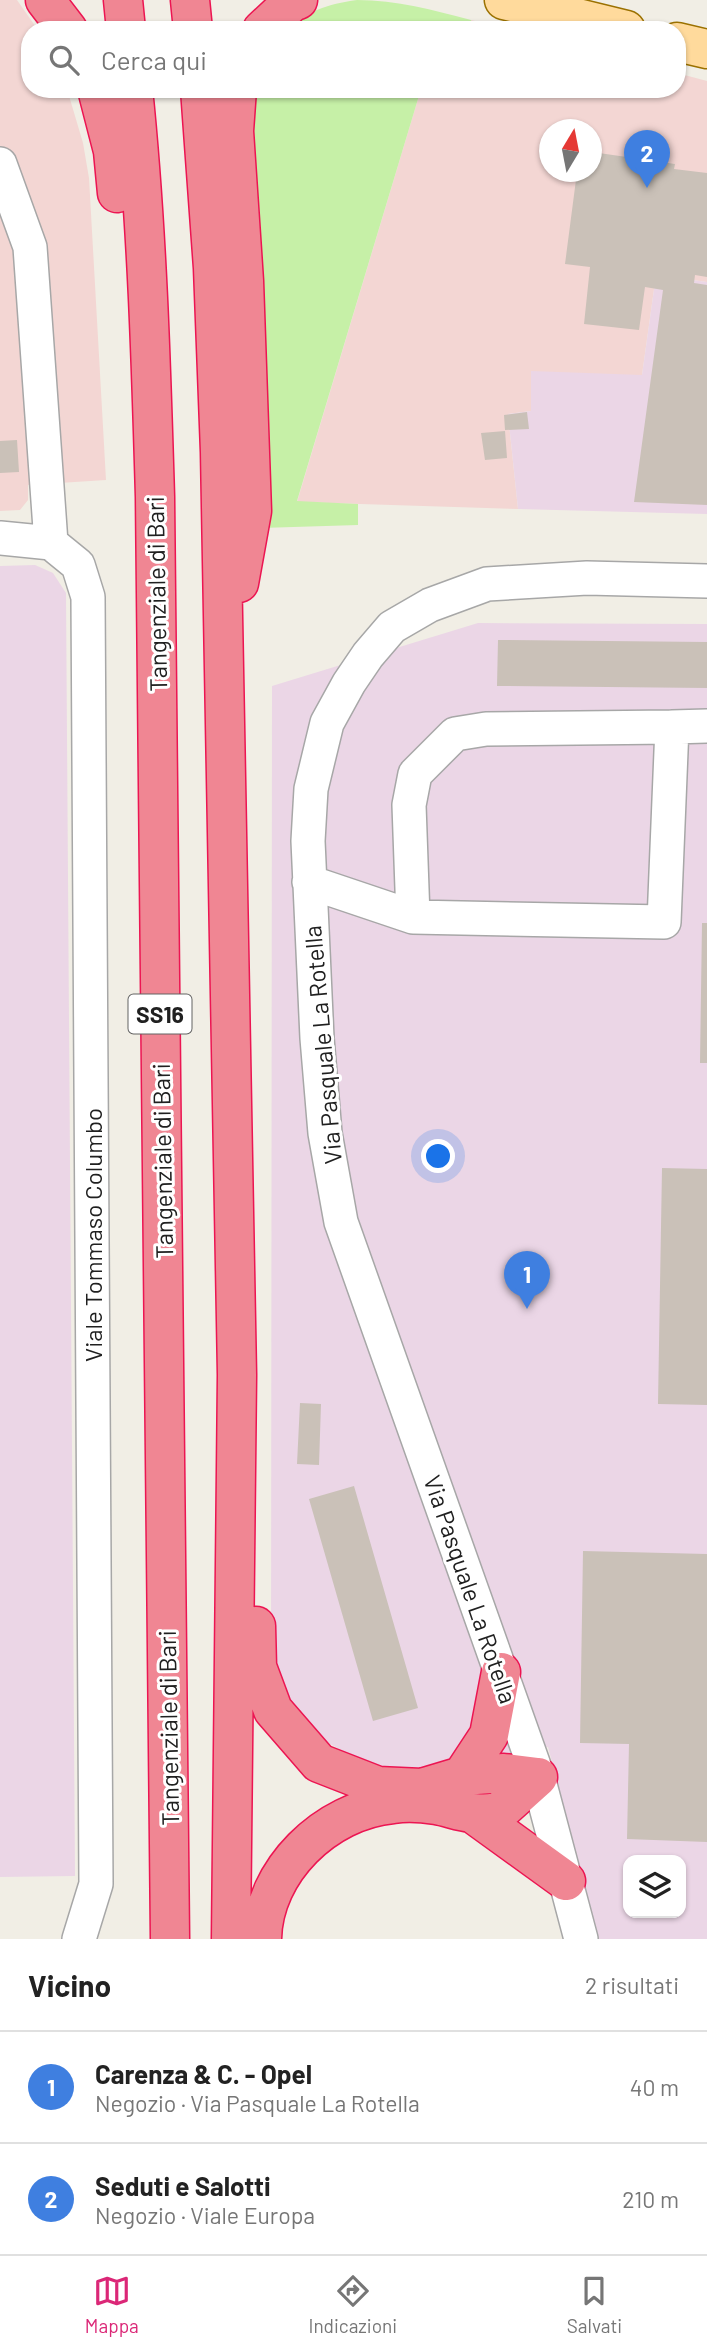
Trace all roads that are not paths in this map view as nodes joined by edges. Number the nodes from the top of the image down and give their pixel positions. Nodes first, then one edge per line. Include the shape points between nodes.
1 (45, 0) edge
2 (123, 0) edge
3 (190, 0) edge
4 (298, 0) edge
5 (504, 0) edge
6 (61, 21) edge
7 (125, 21) edge
8 (193, 21) edge
9 (272, 21) edge
10 (589, 21) edge
11 (686, 44) edge
12 (707, 50) edge
13 (99, 98) edge
14 (134, 98) edge
15 (201, 98) edge
16 (236, 98) edge
17 (0, 164) edge
18 (150, 338) junction
19 (0, 538) edge
20 (51, 543) junction
21 (707, 581) edge
22 (223, 667) junction
23 (672, 726) junction
24 (707, 726) edge
25 (309, 881) junction
26 (413, 917) junction
27 (237, 1375) junction
28 (501, 1672) junction
29 (462, 1776) junction
30 (538, 1777) junction
31 (472, 1813) junction
32 (566, 1881) junction
33 (79, 1939) edge
34 (170, 1939) edge
35 (231, 1939) edge
36 (262, 1939) edge
37 (581, 1939) edge

1 - 6 highway
2 - 7 highway
3 - 8 highway
4 - 9 highway
5 - 10 main road
11 - 12 main road
13 - 18 highway via 113,151 123,292
14 - 18 highway, Tangenziale di Bari / SS16
15 - 22 highway via 214,282
16 - 22 highway via 234,131 252,511
17 - 20 street via 30,247
18 - 34 highway, Tangenziale di Bari / SS16
19 - 20 street
20 - 33 street, Viale Tommaso Columbo via 78,565 88,597 96,1884
21 - 25 street, Via Pasquale La Rotella via 587,578 487,584 430,605 392,627 349,683 327,723 311,789
22 - 27 highway
23 - 24 street
23 - 26 street via 486,729 455,734 415,774 409,805
23 - 26 street via 664,922
25 - 26 street
25 - 28 street, Via Pasquale La Rotella via 325,1133 341,1222
27 - 29 highway via 255,1491 257,1667 273,1710 319,1763 378,1786 422,1788
27 - 35 highway
28 - 29 highway via 488,1735
28 - 30 street, Via Pasquale La Rotella
29 - 30 highway via 504,1773
30 - 31 highway via 499,1812
30 - 32 street, Via Pasquale La Rotella
31 - 32 highway
31 - 36 highway via 432,1804 392,1804 359,1811 327,1826 303,1847 278,1880 262,1921
32 - 37 street, Via Pasquale La Rotella

